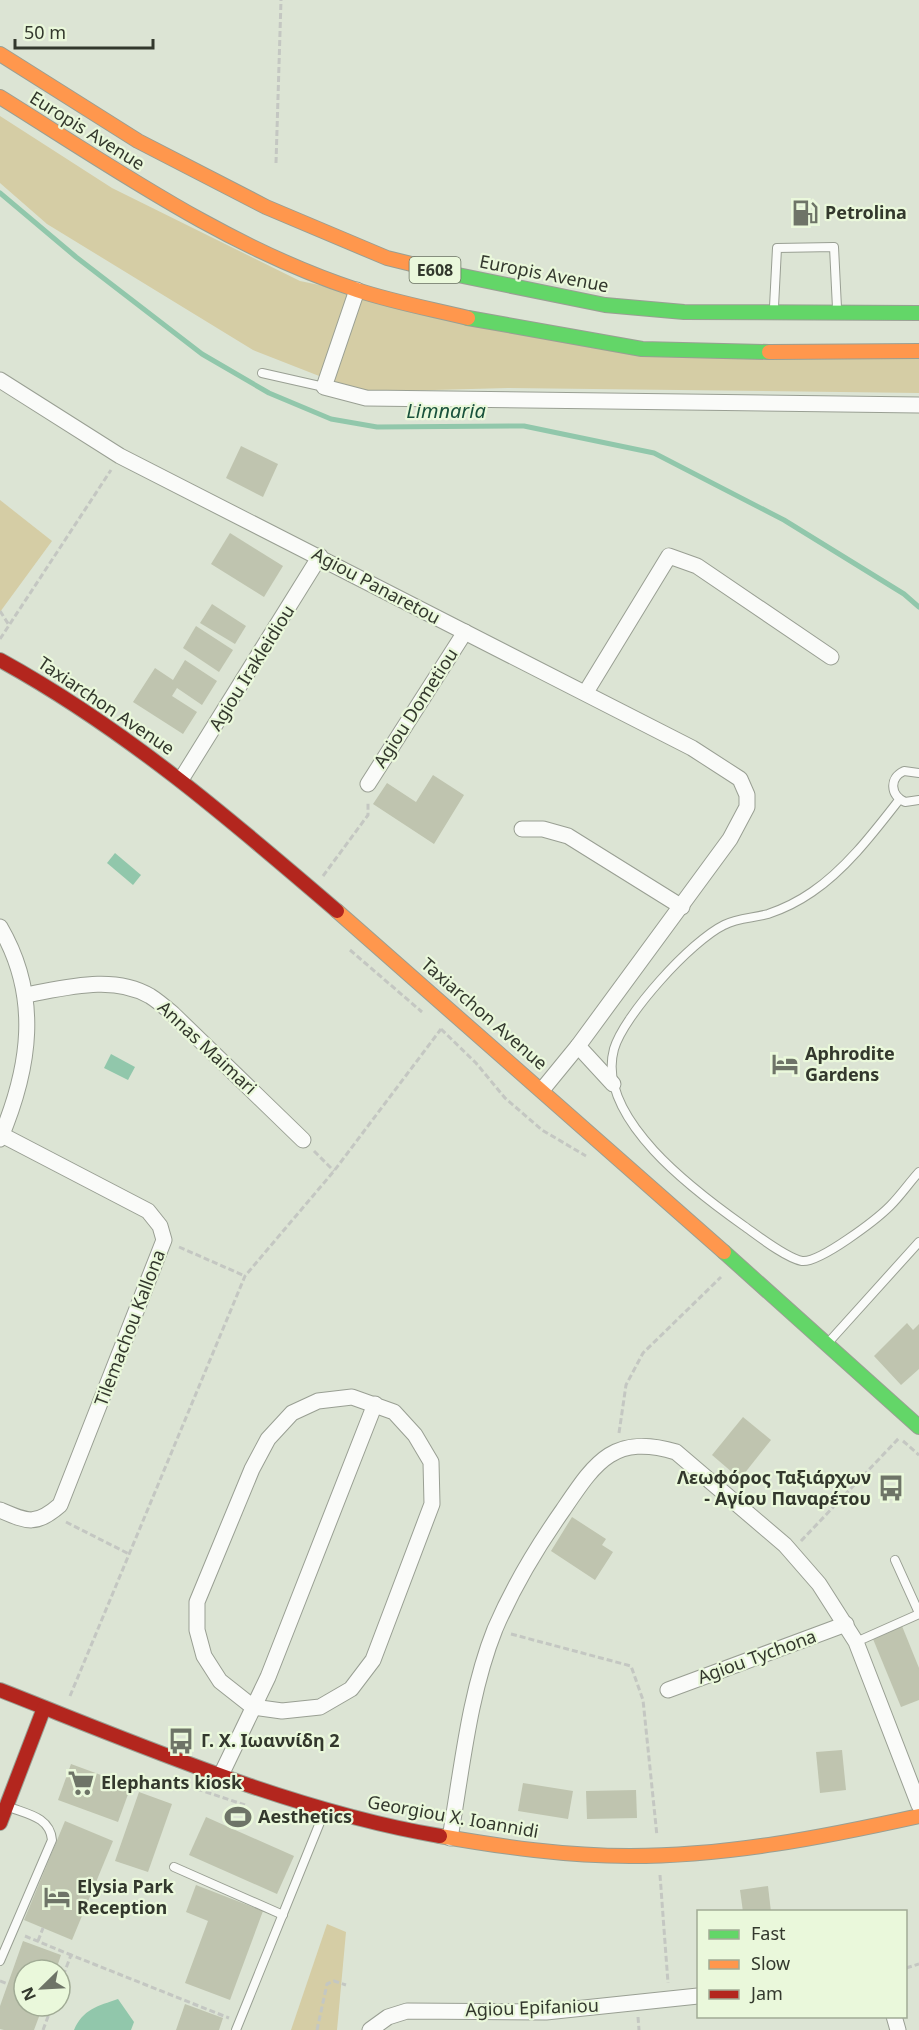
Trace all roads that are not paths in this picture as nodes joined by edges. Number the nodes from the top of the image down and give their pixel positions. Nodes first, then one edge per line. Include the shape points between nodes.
1 (0, 54) edge
2 (0, 97) edge
3 (357, 290) junction
4 (919, 313) edge
5 (773, 314) junction
6 (838, 314) junction
7 (919, 351) edge
8 (262, 373) dead end
9 (0, 380) edge
10 (324, 387) junction
11 (919, 405) edge
12 (320, 556) junction
13 (465, 632) junction
14 (831, 657) dead end
15 (0, 660) edge
16 (586, 692) junction
17 (919, 773) edge
18 (182, 778) junction
19 (368, 784) road end
20 (899, 800) junction
21 (919, 800) edge
22 (522, 830) dead end
23 (682, 907) junction
24 (0, 927) edge
25 (25, 995) junction
26 (578, 1046) junction
27 (613, 1084) junction
28 (542, 1090) junction
29 (1, 1137) edge
30 (303, 1140) road end
31 (919, 1172) edge
32 (919, 1242) edge
33 (826, 1345) junction
34 (375, 1404) junction
35 (919, 1427) edge
36 (0, 1510) edge
37 (895, 1560) dead end
38 (919, 1613) edge
39 (846, 1624) junction
40 (856, 1642) junction
41 (0, 1690) edge
42 (668, 1690) dead end
43 (44, 1707) junction
44 (253, 1707) junction
45 (221, 1775) junction
46 (919, 1804) edge
47 (7, 1806) junction
48 (325, 1810) junction
49 (919, 1816) edge
50 (0, 1823) edge
51 (450, 1838) junction
52 (174, 1867) dead end
53 (283, 1915) junction
54 (0, 1961) edge
55 (697, 1996) edge
56 (238, 2026) edge
57 (370, 2030) edge

1 - 5 main road, Europis Avenue / E608 via 138,141 266,207 387,258 507,287 605,305
2 - 3 main road, Europis Avenue / E608 via 172,205 281,260
3 - 7 main road, Europis Avenue / E608 via 470,318 642,349 717,353
3 - 10 street
4 - 6 main road, Europis Avenue / E608
5 - 6 main road, Europis Avenue / E608
5 - 6 lane via 777,248 834,247
8 - 10 lane
9 - 12 street, Agiou Panaretou via 120,456
10 - 11 street via 366,398
12 - 13 street, Agiou Panaretou
12 - 18 street, Agiou Irakleidiou
13 - 16 street, Agiou Panaretou
13 - 19 street, Agiou Dometiou
14 - 16 street via 696,566 669,556
15 - 18 main road, Taxiarchon Avenue via 104,722
16 - 23 street, Agiou Panaretou via 692,748 740,779 747,807 730,839
17 - 20 lane via 904,771 896,776 893,786
18 - 28 main road, Taxiarchon Avenue
20 - 21 lane
20 - 27 lane via 836,872 814,891 768,914 723,925 666,973 615,1048
22 - 23 street via 543,828 568,836
23 - 26 street
24 - 25 street
25 - 29 street via 23,1073
25 - 30 street, Annas Maimari via 90,984 120,986 149,995
26 - 27 street
26 - 28 street
27 - 31 lane via 623,1109 655,1152 720,1210 803,1261 829,1251 889,1208
28 - 33 main road, Taxiarchon Avenue
29 - 36 street, Tilemachou Kallona via 148,1211 160,1226 164,1240 60,1505 44,1518 23,1520
32 - 33 lane
33 - 35 main road, Taxiarchon Avenue
34 - 44 street
34 - 44 street via 352,1397 318,1401 292,1413 268,1439 225,1530 197,1602 197,1630 204,1656 220,1681
34 - 44 street via 394,1412 415,1435 431,1462 432,1504 373,1660 351,1689 320,1707 282,1711
37 - 38 lane
38 - 40 lane
39 - 40 street
39 - 42 street, Agiou Tychona
39 - 51 street via 819,1584 790,1552 676,1452 653,1445 616,1452 602,1460 584,1480 534,1552 495,1629 477,1691
40 - 46 street
41 - 43 main road, Georgiou X. Ioannidi
43 - 45 main road, Georgiou X. Ioannidi
43 - 47 main road
44 - 45 street
45 - 48 main road, Georgiou X. Ioannidi
47 - 50 main road
47 - 54 lane via 43,1821 51,1830 52,1840
48 - 51 main road, Georgiou X. Ioannidi
48 - 53 lane
49 - 51 main road, Georgiou X. Ioannidi via 804,1840 659,1855 590,1855
52 - 53 lane
53 - 56 lane
55 - 57 street, Agiou Epifaniou via 546,2012 407,2011 388,2017

